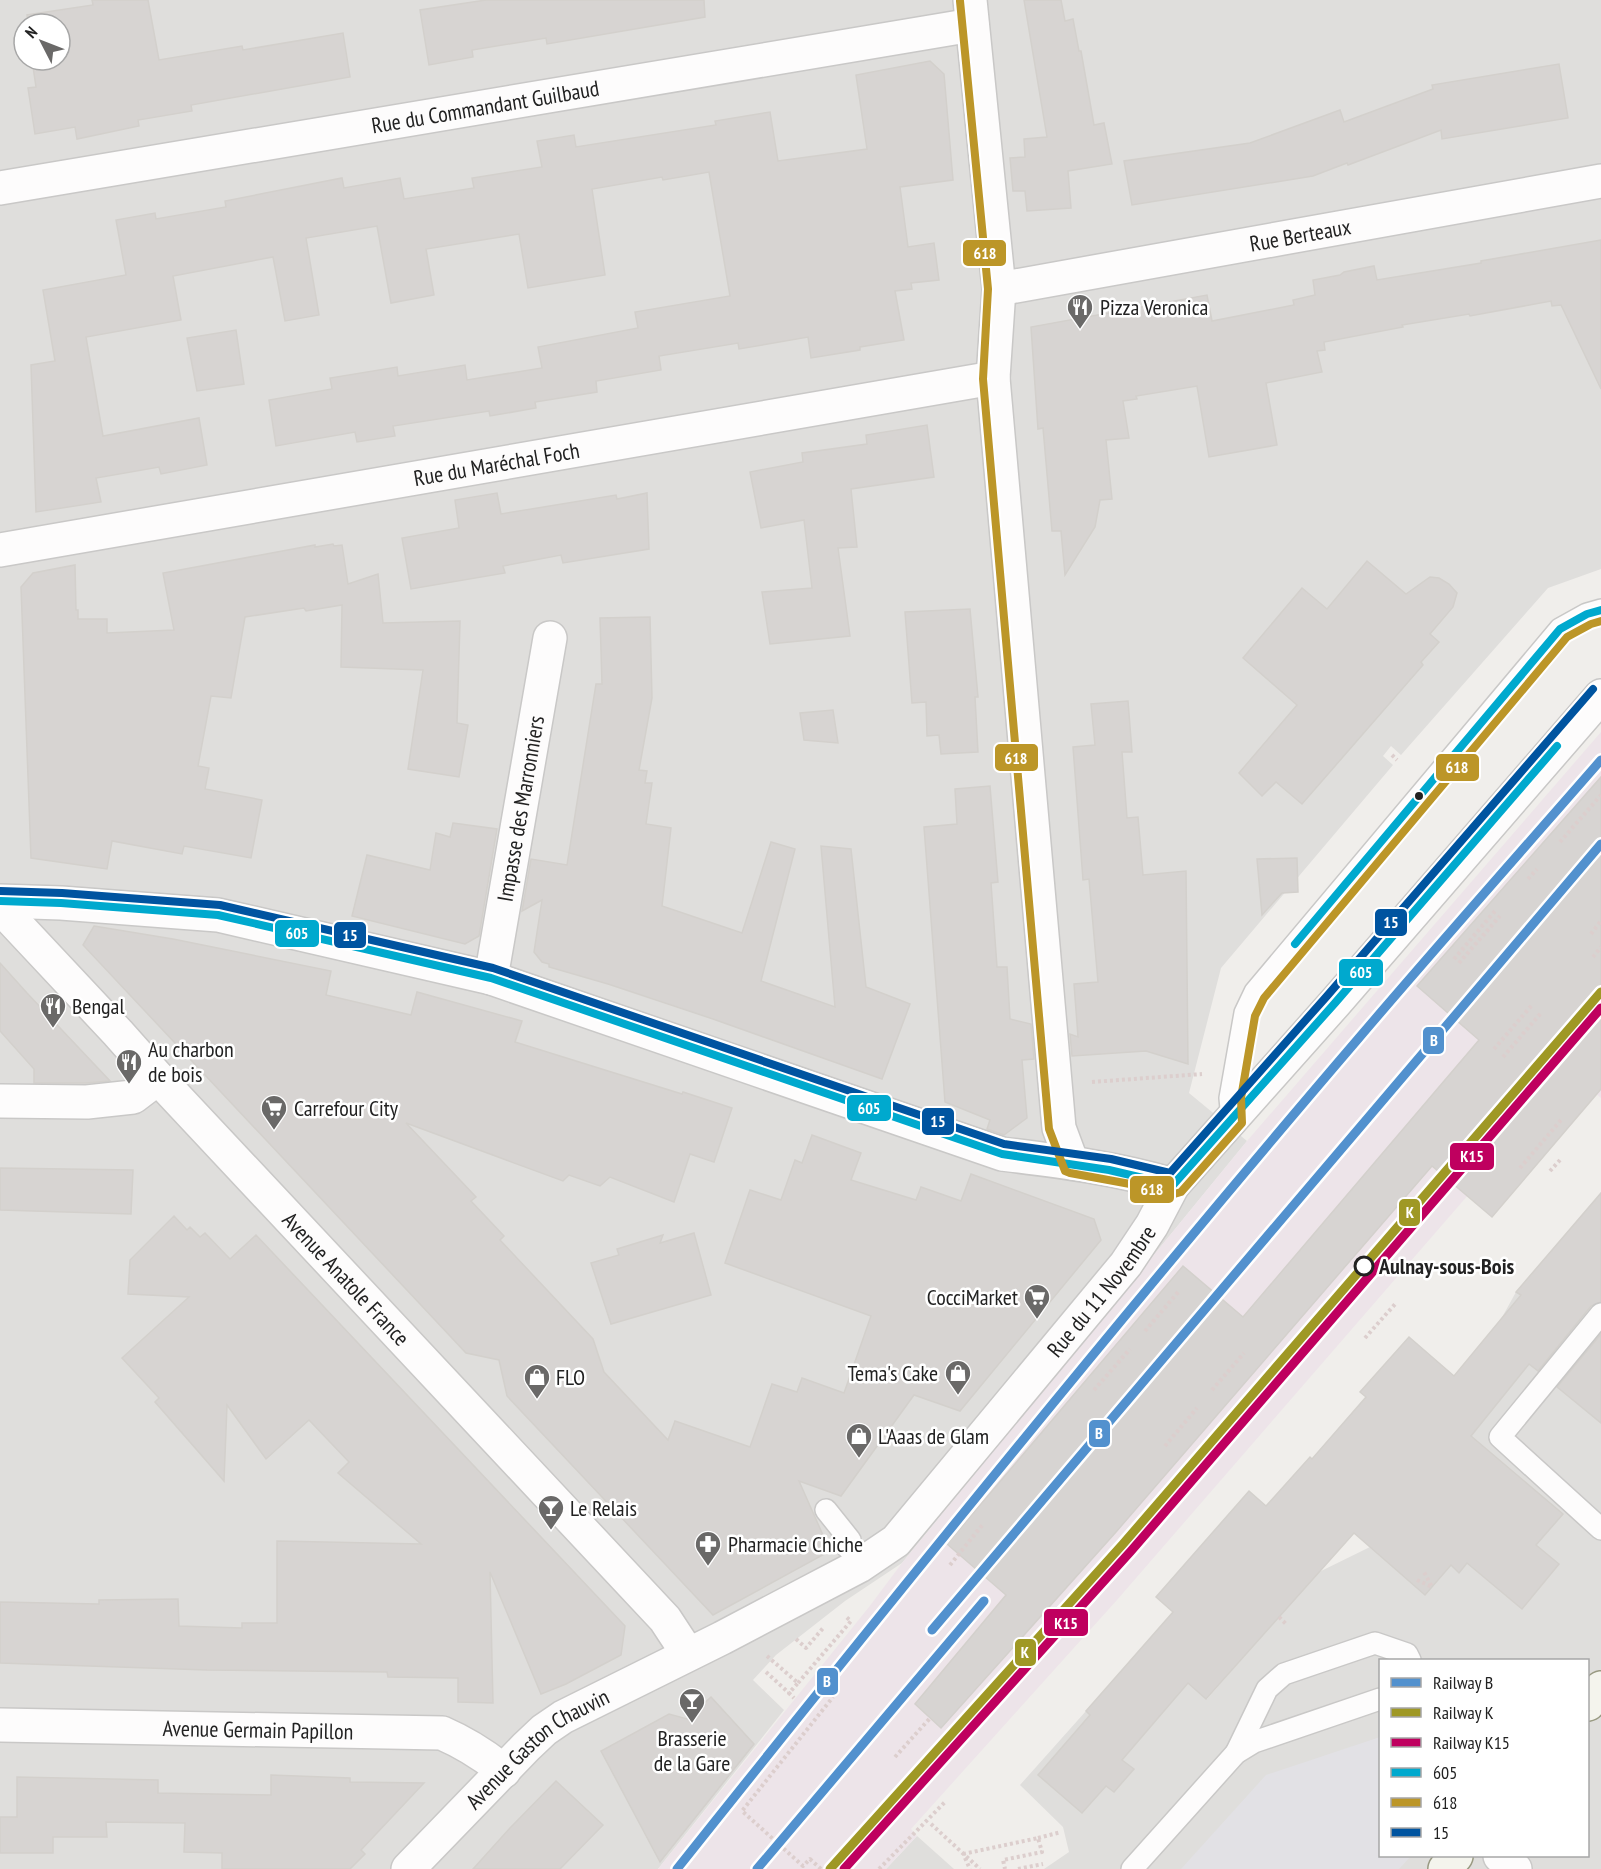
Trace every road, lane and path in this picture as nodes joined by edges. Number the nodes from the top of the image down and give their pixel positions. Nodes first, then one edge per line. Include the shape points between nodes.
1 (971, 13) edge
2 (1601, 181) edge
3 (0, 188) edge
4 (999, 289) junction
5 (993, 378) junction
6 (0, 550) edge
7 (1601, 610) edge
8 (550, 638) dead end
9 (1601, 696) edge
10 (1392, 755) dead end
11 (1397, 760) dead end
12 (1601, 795) edge
13 (1560, 842) dead end
14 (1537, 869) dead end
15 (1528, 879) dead end
16 (0, 901) edge
17 (0, 907) edge
18 (1495, 911) dead end
19 (1500, 916) dead end
20 (1600, 922) edge
21 (1591, 934) dead end
22 (1601, 947) edge
23 (1593, 957) dead end
24 (1454, 958) dead end
25 (1459, 963) dead end
26 (491, 978) junction
27 (1532, 1005) dead end
28 (1541, 1013) dead end
29 (1494, 1049) dead end
30 (1503, 1057) dead end
31 (1202, 1074) dead end
32 (158, 1078) junction
33 (1088, 1082) dead end
34 (0, 1101) edge
35 (1232, 1119) junction
36 (1561, 1120) dead end
37 (1560, 1160) dead end
38 (1072, 1163) junction
39 (1520, 1168) dead end
40 (1550, 1171) dead end
41 (1173, 1185) junction
42 (1179, 1291) dead end
43 (1396, 1303) dead end
44 (1601, 1314) edge
45 (1145, 1331) dead end
46 (1365, 1338) dead end
47 (1130, 1349) dead end
48 (1244, 1353) dead end
49 (1094, 1390) dead end
50 (1212, 1390) dead end
51 (1197, 1408) dead end
52 (1165, 1446) dead end
53 (826, 1510) dead end
54 (984, 1523) dead end
55 (1601, 1529) edge
56 (848, 1548) dead end
57 (950, 1565) dead end
58 (1424, 1572) dead end
59 (1417, 1580) dead end
60 (1279, 1617) dead end
61 (851, 1621) dead end
62 (1286, 1624) dead end
63 (688, 1654) junction
64 (1410, 1659) edge
65 (763, 1660) dead end
66 (765, 1672) dead end
67 (798, 1683) junction
68 (1601, 1688) edge
69 (789, 1693) junction
70 (833, 1697) dead end
71 (794, 1698) dead end
72 (1379, 1699) edge
73 (1589, 1702) edge
74 (931, 1717) dead end
75 (0, 1725) edge
76 (1236, 1754) junction
77 (895, 1757) dead end
78 (504, 1771) junction
79 (946, 1801) dead end
80 (931, 1824) dead end
81 (1061, 1832) dead end
82 (1038, 1838) junction
83 (963, 1854) junction
84 (1455, 1857) edge
85 (1501, 1857) edge
86 (1043, 1864) dead end
87 (408, 1869) edge
88 (821, 1869) edge
89 (879, 1869) edge
90 (970, 1869) edge
91 (980, 1869) edge
92 (1005, 1869) edge
93 (1018, 1869) edge
94 (1132, 1869) edge
95 (1444, 1869) edge
96 (1515, 1869) edge

1 - 3 street, Rue du Commandant Guilbaud
1 - 4 street
2 - 4 street, Rue Berteaux
4 - 5 street
5 - 6 street, Rue du Maréchal Foch
5 - 38 street via 1059,1128
7 - 35 lane via 1560,629 1255,992 1245,1014 1230,1098
8 - 26 street, Impasse des Marronniers
9 - 35 street, Rue du 11 Novembre
10 - 11 path
12 - 13 path
14 - 15 path
16 - 26 street via 218,915
17 - 32 street, Avenue Anatole France
18 - 24 path
19 - 25 path
20 - 21 path
22 - 23 path
26 - 38 street via 1002,1154
27 - 29 path
28 - 30 path
31 - 33 path
32 - 34 street via 133,1097 87,1102
32 - 63 street, Avenue Anatole France via 665,1619
35 - 41 street, Rue du 11 Novembre
36 - 39 path
37 - 40 path
38 - 41 street
41 - 63 street, Rue du 11 Novembre via 1126,1264 896,1541 859,1566
42 - 45 path
43 - 46 path
44 - 55 lane via 1500,1437
47 - 49 path
48 - 50 path
51 - 52 path
53 - 56 lane via 850,1540
54 - 57 path
58 - 59 path via 1432,1587
60 - 62 path
61 - 67 path
63 - 78 street, Avenue Gaston Chauvin via 563,1717 544,1730
64 - 76 lane via 1407,1654 1375,1643 1284,1674 1267,1689
65 - 67 path via 768,1655
66 - 69 path
67 - 69 path
68 - 73 street
69 - 71 path
70 - 88 path via 742,1811 803,1866 810,1859
72 - 76 lane via 1254,1742
74 - 77 path
75 - 78 street, Avenue Germain Papillon via 442,1733 462,1741
76 - 94 lane
78 - 87 street, Avenue Gaston Chauvin
79 - 89 path
80 - 83 path
81 - 82 path
82 - 83 path
82 - 92 path via 1042,1852 1003,1860
83 - 90 path
83 - 91 path
84 - 95 street
85 - 96 street
86 - 93 path

